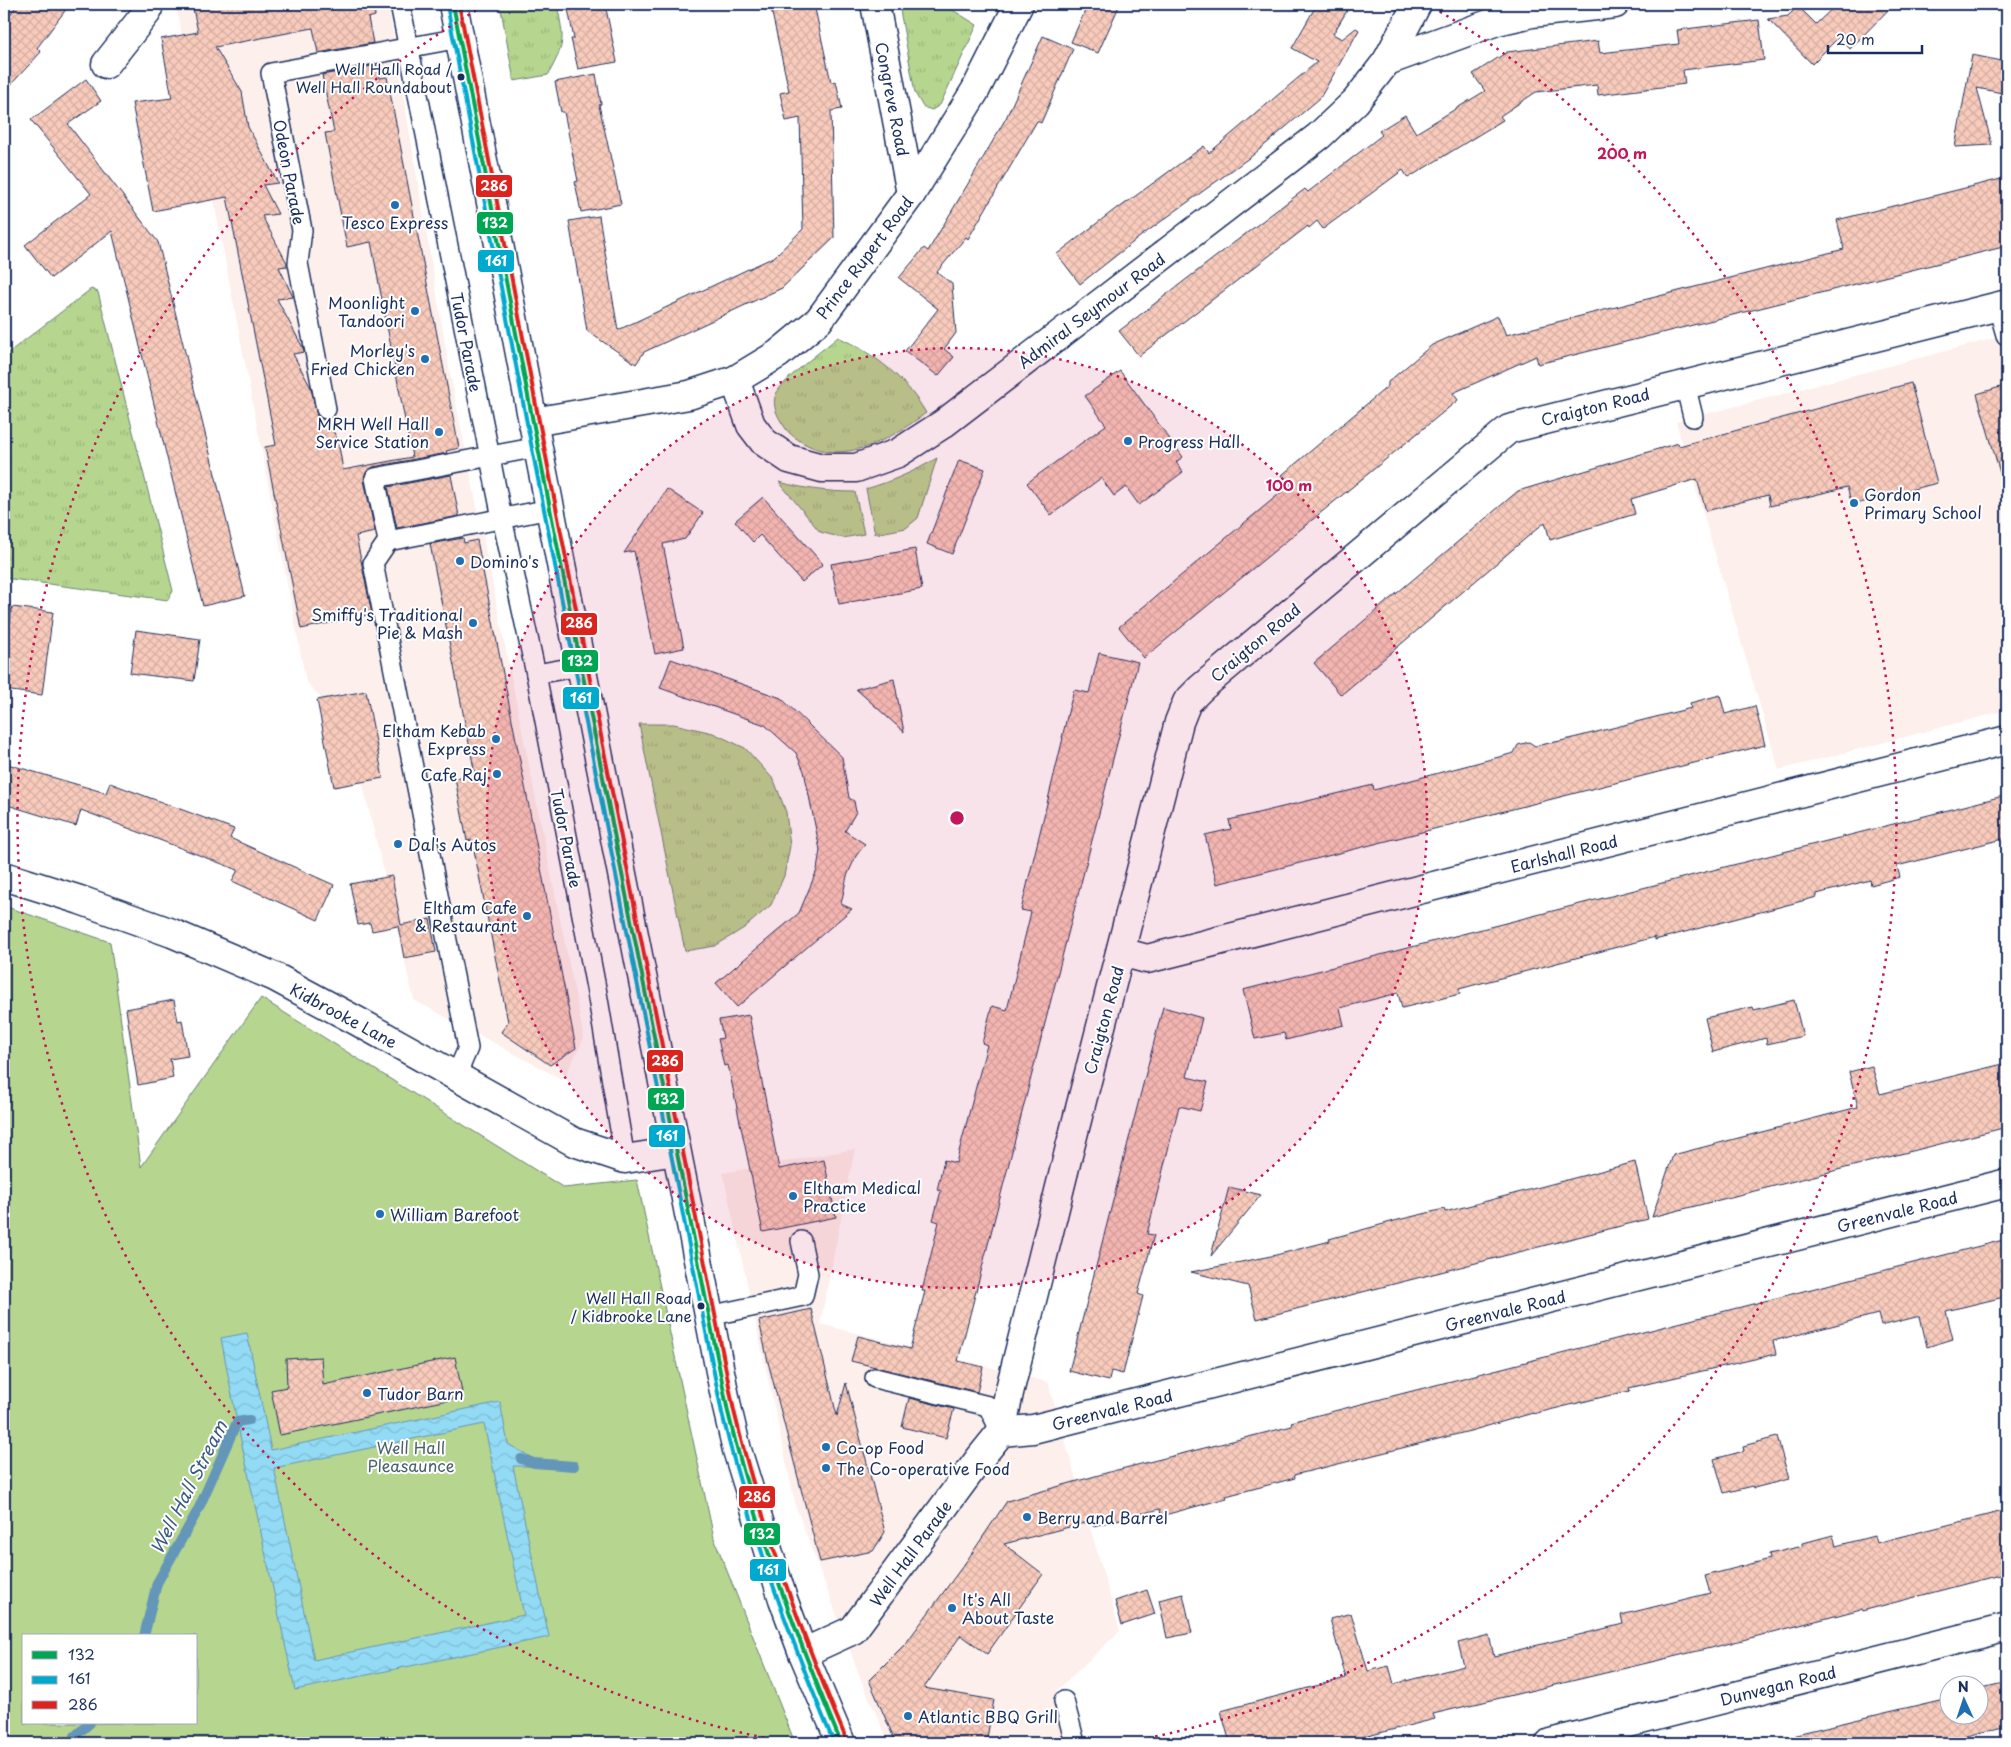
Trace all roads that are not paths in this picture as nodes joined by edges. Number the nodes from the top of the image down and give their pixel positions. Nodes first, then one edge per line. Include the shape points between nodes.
1 (149, 4) edge
2 (400, 4) edge
3 (453, 4) edge
4 (875, 4) edge
5 (1019, 4) edge
6 (1417, 4) edge
7 (1615, 4) edge
8 (460, 38) junction
9 (409, 48) junction
10 (1386, 61) junction
11 (106, 64) dead end
12 (911, 194) junction
13 (2003, 306) edge
14 (2006, 335) dead end
15 (735, 380) junction
16 (1685, 384) junction
17 (326, 409) dead end
18 (1694, 417) dead end
19 (535, 434) junction
20 (489, 456) junction
21 (550, 509) junction
22 (502, 518) junction
23 (388, 541) junction
24 (581, 666) junction
25 (536, 674) junction
26 (2007, 740) edge
27 (4, 876) edge
28 (1120, 952) junction
29 (456, 1076) junction
30 (676, 1152) junction
31 (625, 1159) junction
32 (2007, 1183) edge
33 (801, 1241) dead end
34 (709, 1316) junction
35 (875, 1378) dead end
36 (1001, 1432) junction
37 (2007, 1627) edge
38 (803, 1653) junction
39 (1064, 1701) dead end
40 (840, 1743) edge
41 (1075, 1743) edge
42 (1550, 1743) edge

1 - 11 street via 147,12
2 - 9 lane
3 - 8 street
4 - 12 street, Congreve Road
5 - 12 street, Prince Rupert Road via 975,91
6 - 10 street, Admiral Seymour Road
7 - 10 street via 1532,13 1497,21
8 - 9 lane, Odeon Parade
8 - 19 street
9 - 17 lane, Odeon Parade via 271,73 302,230 298,263
9 - 20 lane, Tudor Parade
10 - 15 street, Admiral Seymour Road via 1356,102 1318,136 943,424 898,453 856,468 822,468 789,458 764,442 751,425
12 - 15 street, Prince Rupert Road via 819,320 778,354
13 - 14 lane
13 - 16 street, Craigton Road
15 - 19 street, Prince Rupert Road
16 - 18 lane
16 - 28 street, Craigton Road via 1509,429 1187,702 1179,722
19 - 20 lane
19 - 21 street
20 - 22 lane, Tudor Parade
20 - 23 lane via 375,478
21 - 22 lane
21 - 24 street
22 - 23 lane
22 - 25 lane, Tudor Parade
23 - 29 lane via 373,563 468,1048
24 - 25 lane
24 - 30 street
25 - 31 lane, Tudor Parade
26 - 28 street, Earlshall Road via 1147,959
27 - 29 street, Kidbrooke Lane via 172,933 274,977
28 - 36 street, Craigton Road
29 - 31 street, Kidbrooke Lane via 574,1142
30 - 31 street, Kidbrooke Lane
30 - 34 street
32 - 36 street, Greenvale Road via 1033,1429
33 - 34 lane via 808,1274 803,1296
34 - 38 street via 737,1450 766,1548
35 - 36 lane via 988,1406
36 - 38 street, Well Hall Parade via 853,1630
37 - 42 street, Dunvegan Road
38 - 40 street
39 - 41 lane

